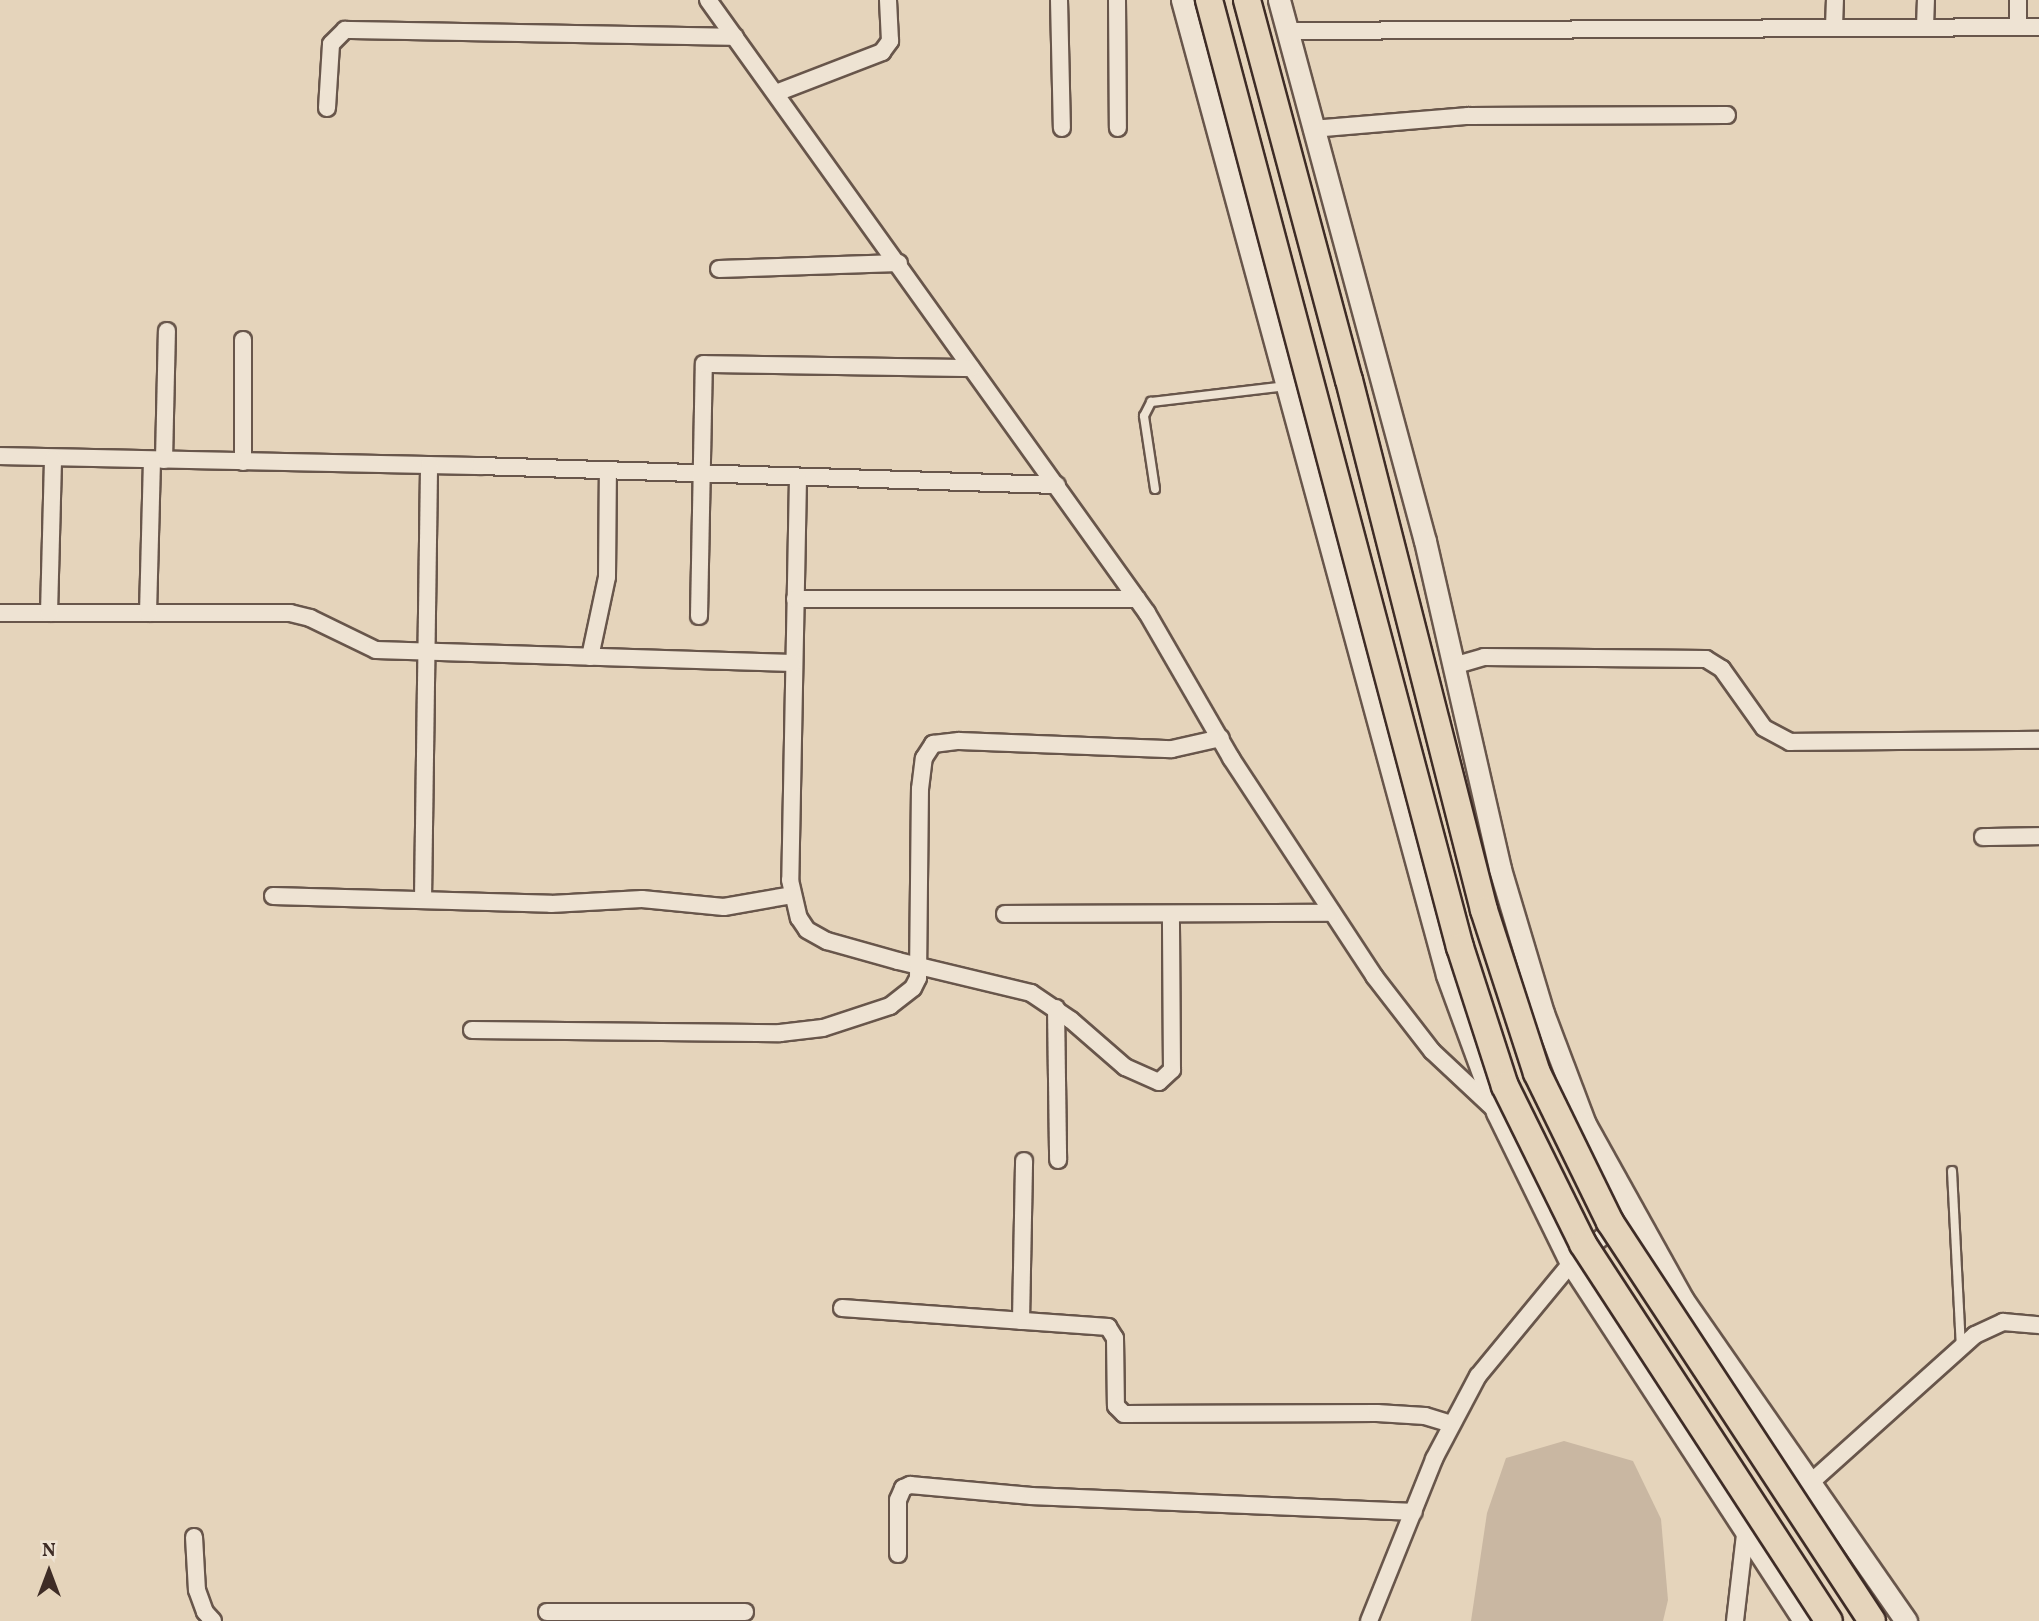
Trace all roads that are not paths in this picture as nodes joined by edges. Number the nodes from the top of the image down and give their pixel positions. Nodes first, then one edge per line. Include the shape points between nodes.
1 (708, 0) edge
2 (888, 0) edge
3 (1059, 0) edge
4 (1117, 0) edge
5 (1182, 0) edge
6 (1209, 0) edge
7 (1247, 0) edge
8 (1279, 0) edge
9 (1835, 0) edge
10 (1926, 0) edge
11 (2018, 0) edge
12 (1834, 27) junction
13 (1925, 27) junction
14 (2018, 27) junction
15 (2039, 27) edge
16 (1287, 32) junction
17 (734, 37) junction
18 (776, 93) junction
19 (327, 108) dead end
20 (1727, 115) dead end
21 (1062, 128) dead end
22 (1118, 128) dead end
23 (1312, 129) junction
24 (899, 263) junction
25 (719, 269) dead end
26 (167, 331) dead end
27 (243, 340) dead end
28 (971, 368) junction
29 (1287, 386) junction
30 (0, 456) edge
31 (53, 459) junction
32 (158, 460) junction
33 (243, 462) junction
34 (429, 465) junction
35 (608, 471) junction
36 (703, 474) junction
37 (797, 478) junction
38 (1057, 485) junction
39 (1155, 489) dead end
40 (795, 599) junction
41 (1138, 599) junction
42 (148, 612) junction
43 (0, 613) edge
44 (49, 613) junction
45 (699, 616) dead end
46 (429, 650) junction
47 (590, 657) junction
48 (793, 663) junction
49 (1453, 666) junction
50 (1221, 738) junction
51 (2039, 740) edge
52 (2039, 836) edge
53 (1983, 837) dead end
54 (792, 895) junction
55 (273, 896) dead end
56 (423, 899) junction
57 (1332, 913) junction
58 (1005, 914) dead end
59 (1171, 914) junction
60 (918, 966) junction
61 (1056, 1008) junction
62 (472, 1030) dead end
63 (1497, 1112) junction
64 (1058, 1160) dead end
65 (1024, 1161) dead end
66 (1952, 1171) dead end
67 (1634, 1211) junction
68 (1571, 1263) junction
69 (842, 1308) dead end
70 (1021, 1321) junction
71 (2039, 1325) edge
72 (1961, 1347) junction
73 (1452, 1424) junction
74 (1810, 1483) junction
75 (1414, 1512) junction
76 (1745, 1534) junction
77 (194, 1537) dead end
78 (898, 1555) dead end
79 (547, 1612) dead end
80 (745, 1612) dead end
81 (622, 1617) edge
82 (214, 1621) edge
83 (1369, 1621) edge
84 (1735, 1621) edge
85 (1804, 1621) edge
86 (1829, 1621) edge
87 (1872, 1621) edge
88 (1906, 1621) edge

1 - 17 street
2 - 18 street via 886,49
3 - 21 street
4 - 22 street
5 - 29 main road
6 - 86 highway, bridge via 1460,947 1505,1086 1583,1244
7 - 87 highway, bridge via 1353,393 1484,910 1537,1073 1610,1222
8 - 16 main road
9 - 12 street
10 - 13 street
11 - 14 street
12 - 13 street
12 - 16 street
13 - 14 street
14 - 15 street
16 - 23 main road
17 - 18 street
17 - 19 street via 345,30 331,44
18 - 24 street
20 - 23 street via 1468,116
23 - 49 main road via 1425,541
24 - 25 street
24 - 28 street
26 - 32 street
27 - 33 street
28 - 36 street via 704,364
28 - 38 street
29 - 39 lane via 1151,402 1144,416
29 - 63 main road via 1447,975
30 - 31 street
31 - 32 street
31 - 44 street
32 - 33 street
32 - 42 street
33 - 34 street
34 - 35 street
34 - 46 street
35 - 36 street
35 - 47 street via 607,577
36 - 37 street
36 - 45 street
37 - 38 street
37 - 40 street
38 - 41 street
40 - 41 street
40 - 48 street
41 - 50 street
42 - 44 street
42 - 46 street via 290,613 376,650
43 - 44 street
46 - 47 street
46 - 56 street
47 - 48 street
48 - 54 street
49 - 51 street via 1484,657 1706,659 1723,669 1764,728 1790,742
49 - 67 main road via 1500,869 1543,1013 1586,1124
50 - 57 street
50 - 60 street via 1172,748 933,744 924,758 920,789
52 - 53 street
54 - 56 street via 724,907 642,899 551,904
54 - 60 street via 807,930 827,941
55 - 56 street
57 - 59 street
57 - 63 street via 1405,1019
58 - 59 street
59 - 61 street via 1172,1070 1168,1077 1159,1082 1146,1079 1125,1067
60 - 61 street via 1031,993
60 - 62 street via 913,989 897,1001 823,1028 780,1033
61 - 64 street
63 - 68 main road
65 - 70 street
66 - 72 lane
67 - 68 street
67 - 74 main road via 1684,1300
68 - 73 street via 1490,1357
68 - 76 main road
69 - 70 street
70 - 73 street via 1099,1324 1114,1331 1115,1399 1124,1413 1377,1413 1425,1416
71 - 72 street via 2003,1322
72 - 74 street
73 - 75 street
74 - 88 main road
75 - 78 street via 1044,1497 910,1485 903,1488 898,1500
75 - 83 street
76 - 84 street
76 - 85 main road
77 - 82 street via 200,1604
79 - 81 street
80 - 81 street

